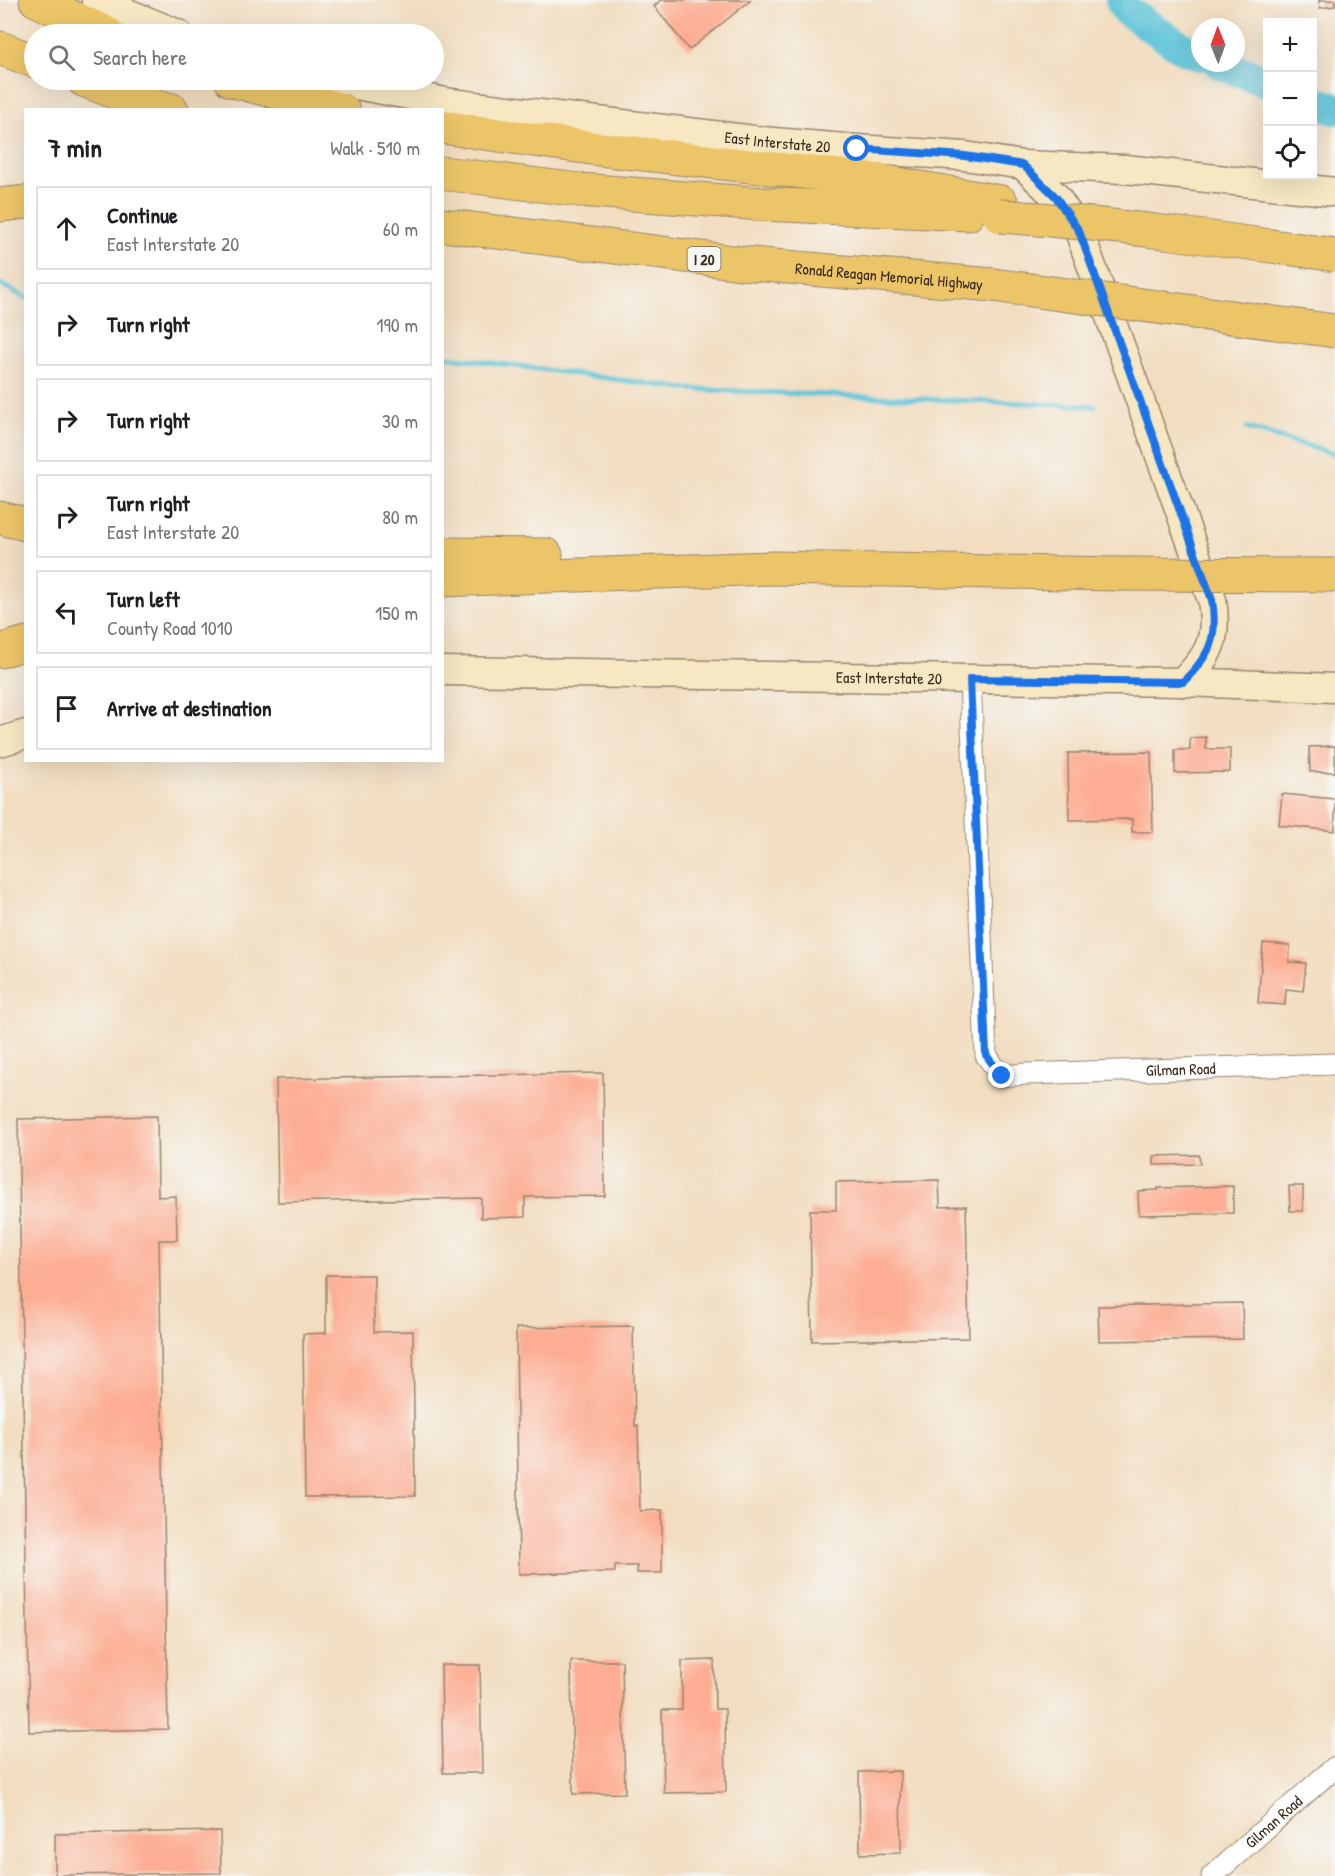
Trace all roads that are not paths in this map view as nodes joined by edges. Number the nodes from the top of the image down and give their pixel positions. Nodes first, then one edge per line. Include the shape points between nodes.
1 (36, 0) edge
2 (96, 0) edge
3 (87, 24) edge
4 (154, 24) edge
5 (0, 48) edge
6 (24, 57) edge
7 (109, 90) edge
8 (268, 90) edge
9 (383, 90) edge
10 (165, 108) edge
11 (336, 108) edge
12 (444, 127) edge
13 (1023, 165) junction
14 (444, 173) edge
15 (1335, 192) edge
16 (24, 202) edge
17 (0, 205) edge
18 (1000, 209) junction
19 (444, 225) edge
20 (1335, 255) edge
21 (1335, 331) edge
22 (0, 518) edge
23 (24, 524) edge
24 (444, 554) edge
25 (773, 568) junction
26 (1335, 574) edge
27 (444, 580) edge
28 (24, 644) edge
29 (0, 651) edge
30 (444, 671) edge
31 (970, 679) junction
32 (1183, 682) junction
33 (1326, 688) edge
34 (24, 735) edge
35 (0, 742) edge
36 (1335, 1064) edge
37 (1335, 1767) edge
38 (1212, 1876) edge

1 - 3 highway
2 - 4 main road
5 - 6 highway
7 - 10 highway
8 - 11 highway
9 - 13 main road, East Interstate 20 via 451,103 762,141 965,156
12 - 18 highway via 875,180
13 - 15 main road, East Interstate 20 via 1125,169
13 - 32 main road via 1056,197 1079,231 1212,600 1214,636 1202,664
14 - 18 highway via 580,190 764,204
16 - 17 highway
18 - 20 highway, bridge
19 - 21 highway, Ronald Reagan Memorial Highway / I 20, bridge via 741,263 993,285
22 - 23 highway
24 - 25 highway via 539,555
25 - 26 highway, bridge
25 - 27 highway
28 - 29 highway
30 - 31 main road, East Interstate 20
31 - 32 main road, East Interstate 20
31 - 36 street, Gilman Road via 986,1055 1002,1076
32 - 33 main road, East Interstate 20
34 - 35 main road
37 - 38 street, Gilman Road

